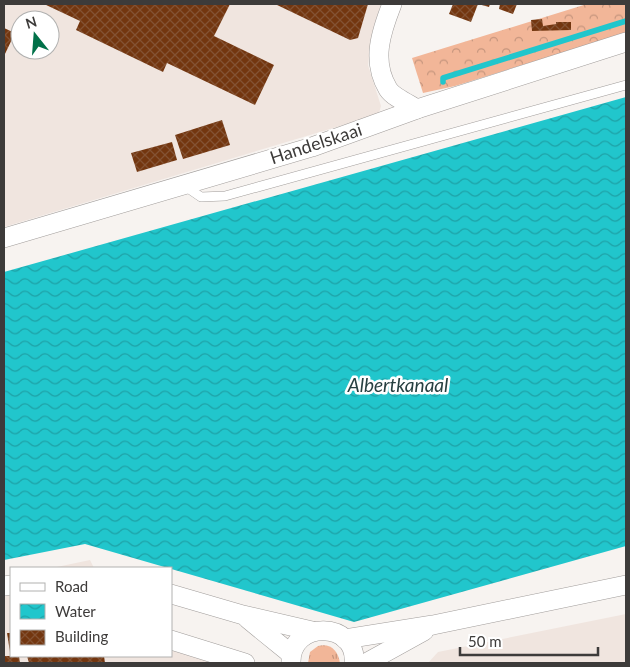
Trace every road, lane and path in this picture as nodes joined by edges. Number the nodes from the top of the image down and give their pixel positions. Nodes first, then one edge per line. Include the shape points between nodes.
1 (392, 4) edge
2 (626, 42) edge
3 (626, 85) edge
4 (417, 110) junction
5 (182, 184) junction
6 (4, 238) edge
7 (626, 585) edge
8 (172, 594) edge
9 (243, 615) junction
10 (434, 625) junction
11 (312, 631) junction
12 (346, 639) junction
13 (172, 640) edge
14 (291, 659) edge
15 (246, 663) edge
16 (354, 663) edge
17 (366, 663) edge

1 - 4 street via 379,37 380,65 389,91
2 - 4 street, Handelskaai
3 - 5 lane via 225,196 201,197
4 - 5 street, Handelskaai via 312,147
5 - 6 street, Handelskaai
7 - 10 street
8 - 9 street
9 - 11 street
9 - 14 street
10 - 12 street
10 - 17 street
11 - 12 street via 337,633
11 - 14 street via 299,640
12 - 16 street via 352,648
13 - 15 street

